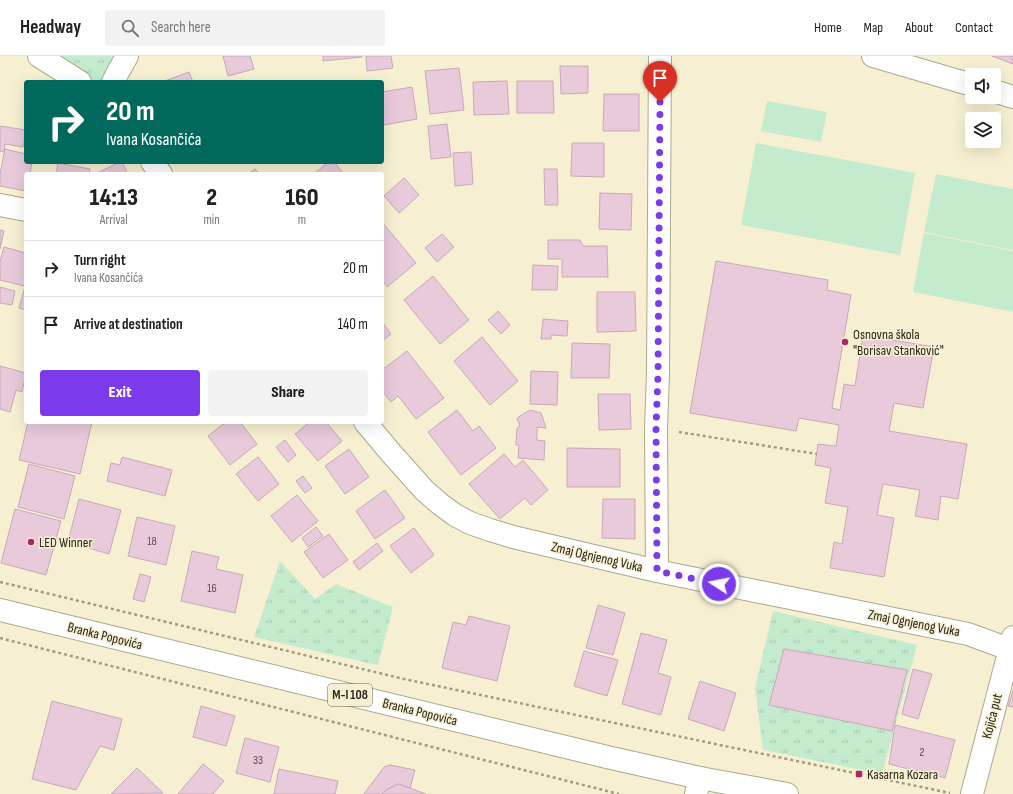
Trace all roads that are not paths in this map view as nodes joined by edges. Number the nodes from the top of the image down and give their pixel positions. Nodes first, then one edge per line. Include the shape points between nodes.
1 (39, 56) edge
2 (127, 56) edge
3 (660, 56) edge
4 (873, 56) edge
5 (77, 80) edge
6 (114, 80) edge
7 (965, 83) edge
8 (1001, 93) edge
9 (1013, 97) edge
10 (0, 205) edge
11 (24, 210) edge
12 (367, 424) edge
13 (657, 571) junction
14 (0, 610) edge
15 (1011, 643) edge
16 (698, 786) edge
17 (964, 793) edge
18 (787, 794) edge

1 - 5 street
2 - 6 street
3 - 13 street
4 - 7 street
8 - 9 street
10 - 11 street
12 - 13 street, Zmaj Ognjenog Vuka via 424,490 455,515 470,523 513,537
13 - 15 street, Zmaj Ognjenog Vuka
14 - 16 street, Branka Popovića / M-I 108 via 607,757
15 - 17 street, Kojića put
16 - 18 street, Branka Popovića / M-I 108

